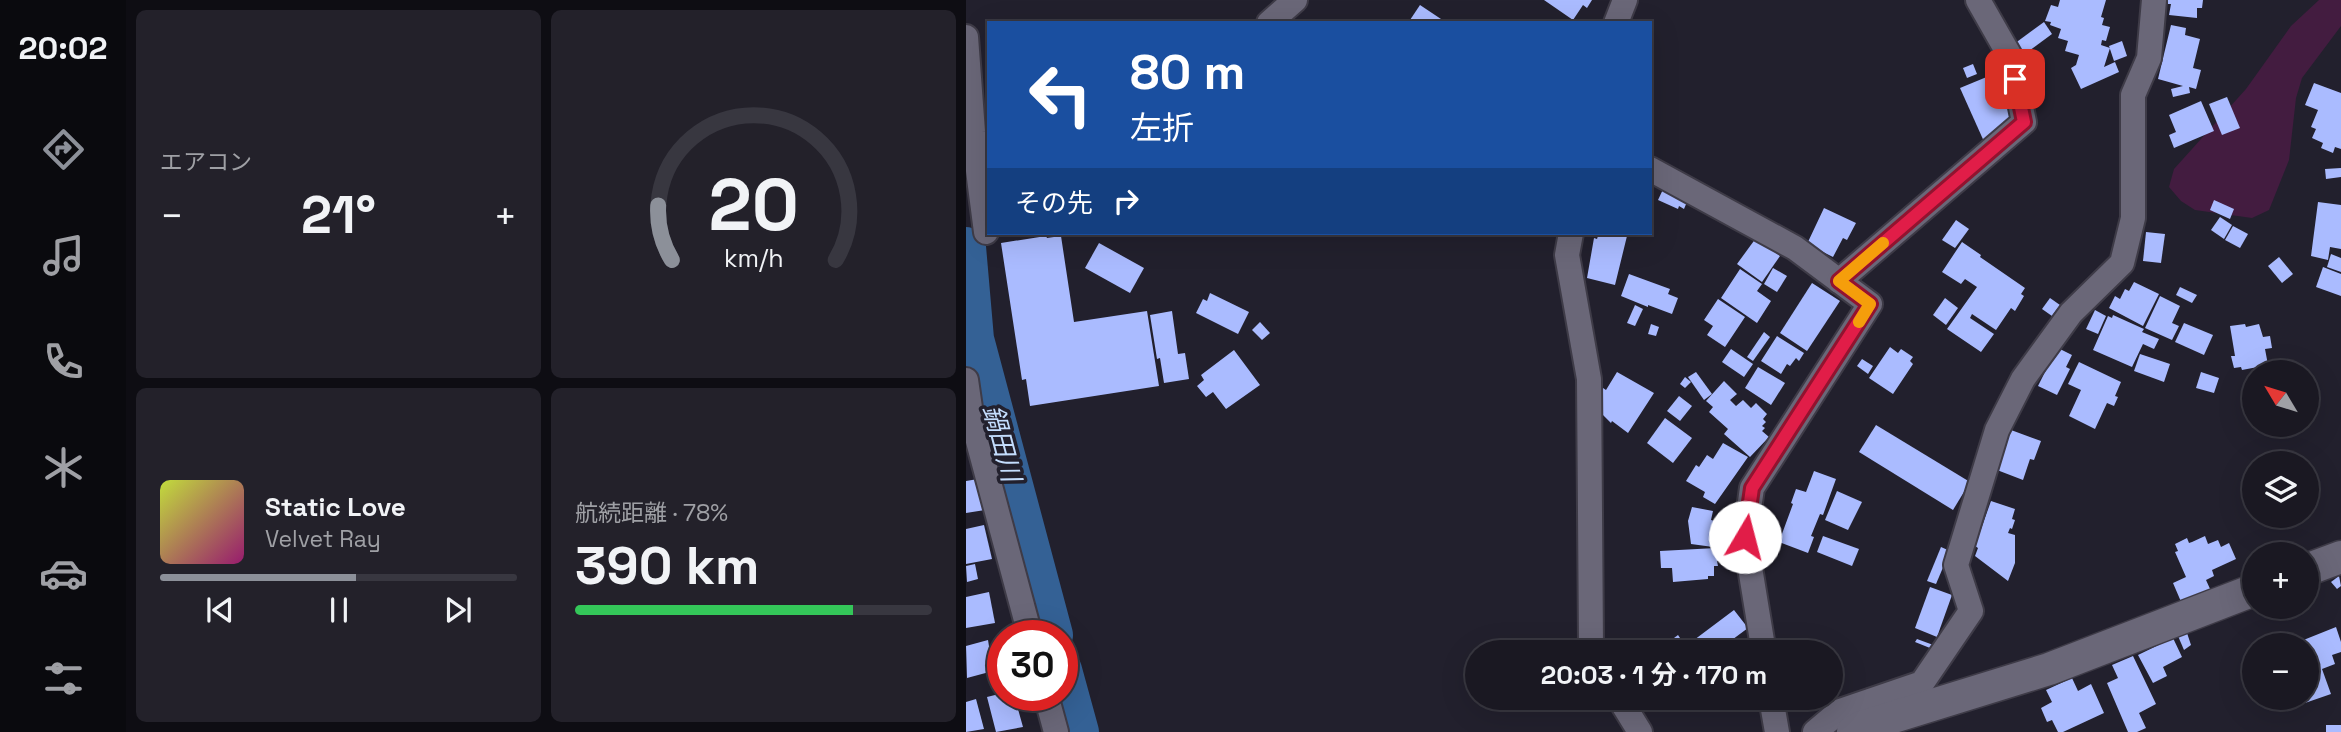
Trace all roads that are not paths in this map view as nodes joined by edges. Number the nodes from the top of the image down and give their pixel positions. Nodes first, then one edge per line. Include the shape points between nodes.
1 (1625, 0) edge
2 (1978, 0) edge
3 (2154, 0) edge
4 (1617, 21) edge
5 (966, 37) edge
6 (1652, 170) edge
7 (980, 235) edge
8 (1571, 235) edge
9 (1839, 281) junction
10 (966, 380) edge
11 (2341, 557) edge
12 (2319, 565) edge
13 (2242, 595) edge
14 (1026, 620) edge
15 (1591, 640) edge
16 (1762, 640) edge
17 (1626, 710) edge
18 (1773, 710) edge
19 (1050, 711) edge
20 (1056, 732) edge
21 (1640, 732) edge
22 (1777, 732) edge
23 (1815, 732) edge
24 (1853, 732) edge

1 - 4 street
2 - 9 street via 2011,58 2024,122
3 - 23 street via 2149,58 2133,95 2133,218 2122,263 2071,313 2023,379 1997,430 1956,565 1971,611 1922,683 1840,711
5 - 7 street
6 - 9 street via 1795,248
8 - 15 street via 1567,255 1589,379
9 - 16 street via 1870,304 1752,488 1745,537
10 - 14 street via 971,415
11 - 12 street
13 - 24 street via 2049,669
17 - 21 street
18 - 22 street
19 - 20 street

